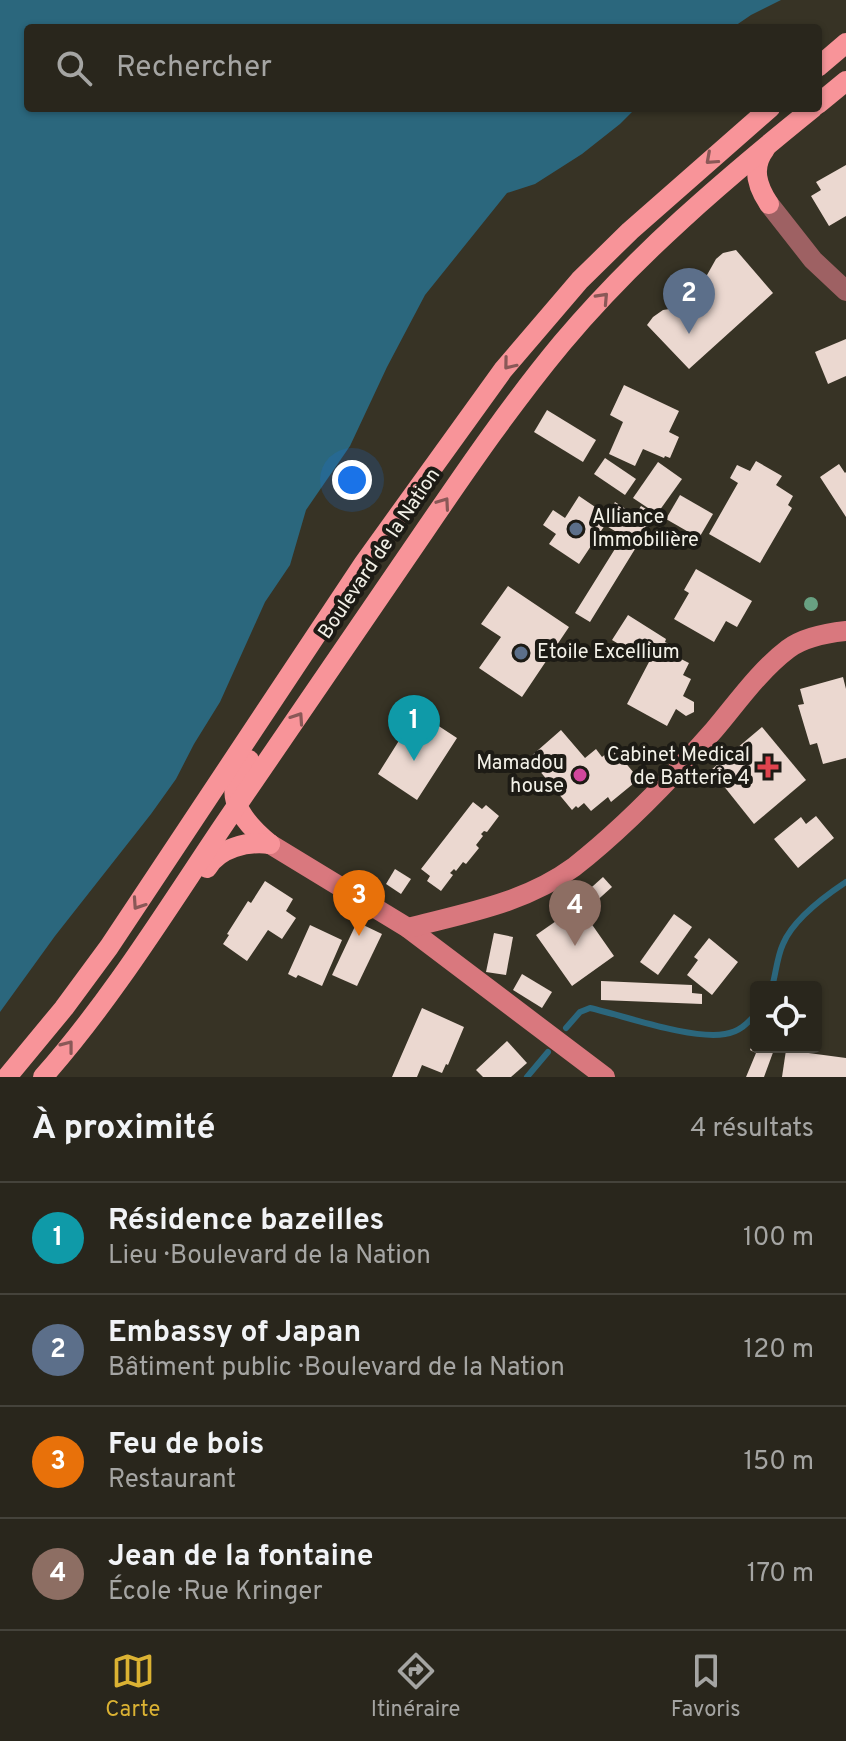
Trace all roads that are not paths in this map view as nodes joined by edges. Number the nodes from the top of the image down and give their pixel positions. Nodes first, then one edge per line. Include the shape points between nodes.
1 (846, 43) edge
2 (822, 64) edge
3 (846, 81) edge
4 (822, 101) edge
5 (765, 112) edge
6 (808, 112) edge
7 (769, 144) junction
8 (715, 191) junction
9 (769, 204) junction
10 (846, 291) edge
11 (364, 563) junction
12 (846, 631) edge
13 (254, 782) junction
14 (239, 805) junction
15 (223, 827) junction
16 (181, 839) junction
17 (270, 844) junction
18 (408, 928) junction
19 (93, 1014) junction
20 (7, 1077) edge
21 (43, 1077) edge
22 (605, 1077) edge

1 - 2 main road
3 - 4 main road
5 -> 11 main road, Boulevard de la Nation via 580,280 486,393
6 - 7 main road, Boulevard de la Nation
7 - 8 main road, Boulevard de la Nation
7 - 9 main road via 756,172
8 - 9 main road via 742,186
13 -> 8 main road, Boulevard de la Nation via 526,389 605,295
9 - 10 street via 813,260
11 - 14 main road via 346,611 235,784
11 - 16 main road, Boulevard de la Nation
12 - 18 street via 815,636 790,648 623,826 571,868 508,902
13 - 14 main road, Boulevard de la Nation
13 - 17 main road via 255,806
14 - 15 main road, Boulevard de la Nation
14 - 17 main road
15 - 16 main road
15 - 17 main road
15 - 19 main road, Boulevard de la Nation
16 -> 20 main road, Boulevard de la Nation via 87,978
17 - 18 street
17 - 19 main road via 237,847 213,858 145,960
18 - 22 street
21 -> 19 main road, Boulevard de la Nation

